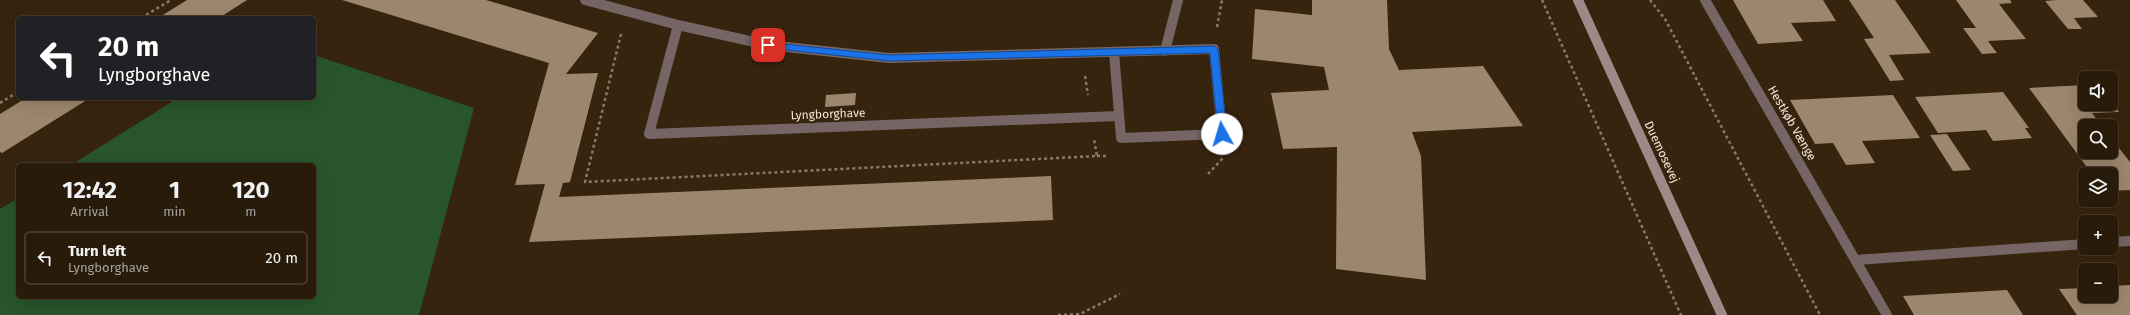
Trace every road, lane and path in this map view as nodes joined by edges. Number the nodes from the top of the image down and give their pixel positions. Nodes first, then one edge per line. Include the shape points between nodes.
1 (171, 0) edge
2 (586, 0) edge
3 (1178, 0) edge
4 (1542, 0) edge
5 (1578, 0) edge
6 (1650, 0) edge
7 (1705, 0) edge
8 (144, 16) edge
9 (678, 25) junction
10 (1165, 51) junction
11 (1114, 52) junction
12 (16, 93) edge
13 (0, 103) edge
14 (1119, 116) junction
15 (2130, 241) edge
16 (2118, 242) edge
17 (2078, 244) edge
18 (1856, 260) junction
19 (1120, 294) dead end
20 (1058, 315) edge
21 (1681, 315) edge
22 (1722, 315) edge
23 (1820, 315) edge
24 (1886, 315) edge

1 - 8 path
2 - 9 street
3 - 10 street
4 - 21 path
5 - 22 street, Duemosevej
6 - 23 path via 1665,19
7 - 18 street, Hestkøb Vænge
9 - 11 street via 768,45 889,58
9 - 14 street, Lyngborghave via 649,134
10 - 11 street
10 - 14 street via 1214,49 1222,134 1121,138
11 - 14 street
12 - 13 path
15 - 16 street
17 - 18 street
18 - 24 street, Hestkøb Vænge
19 - 20 path via 1080,314

